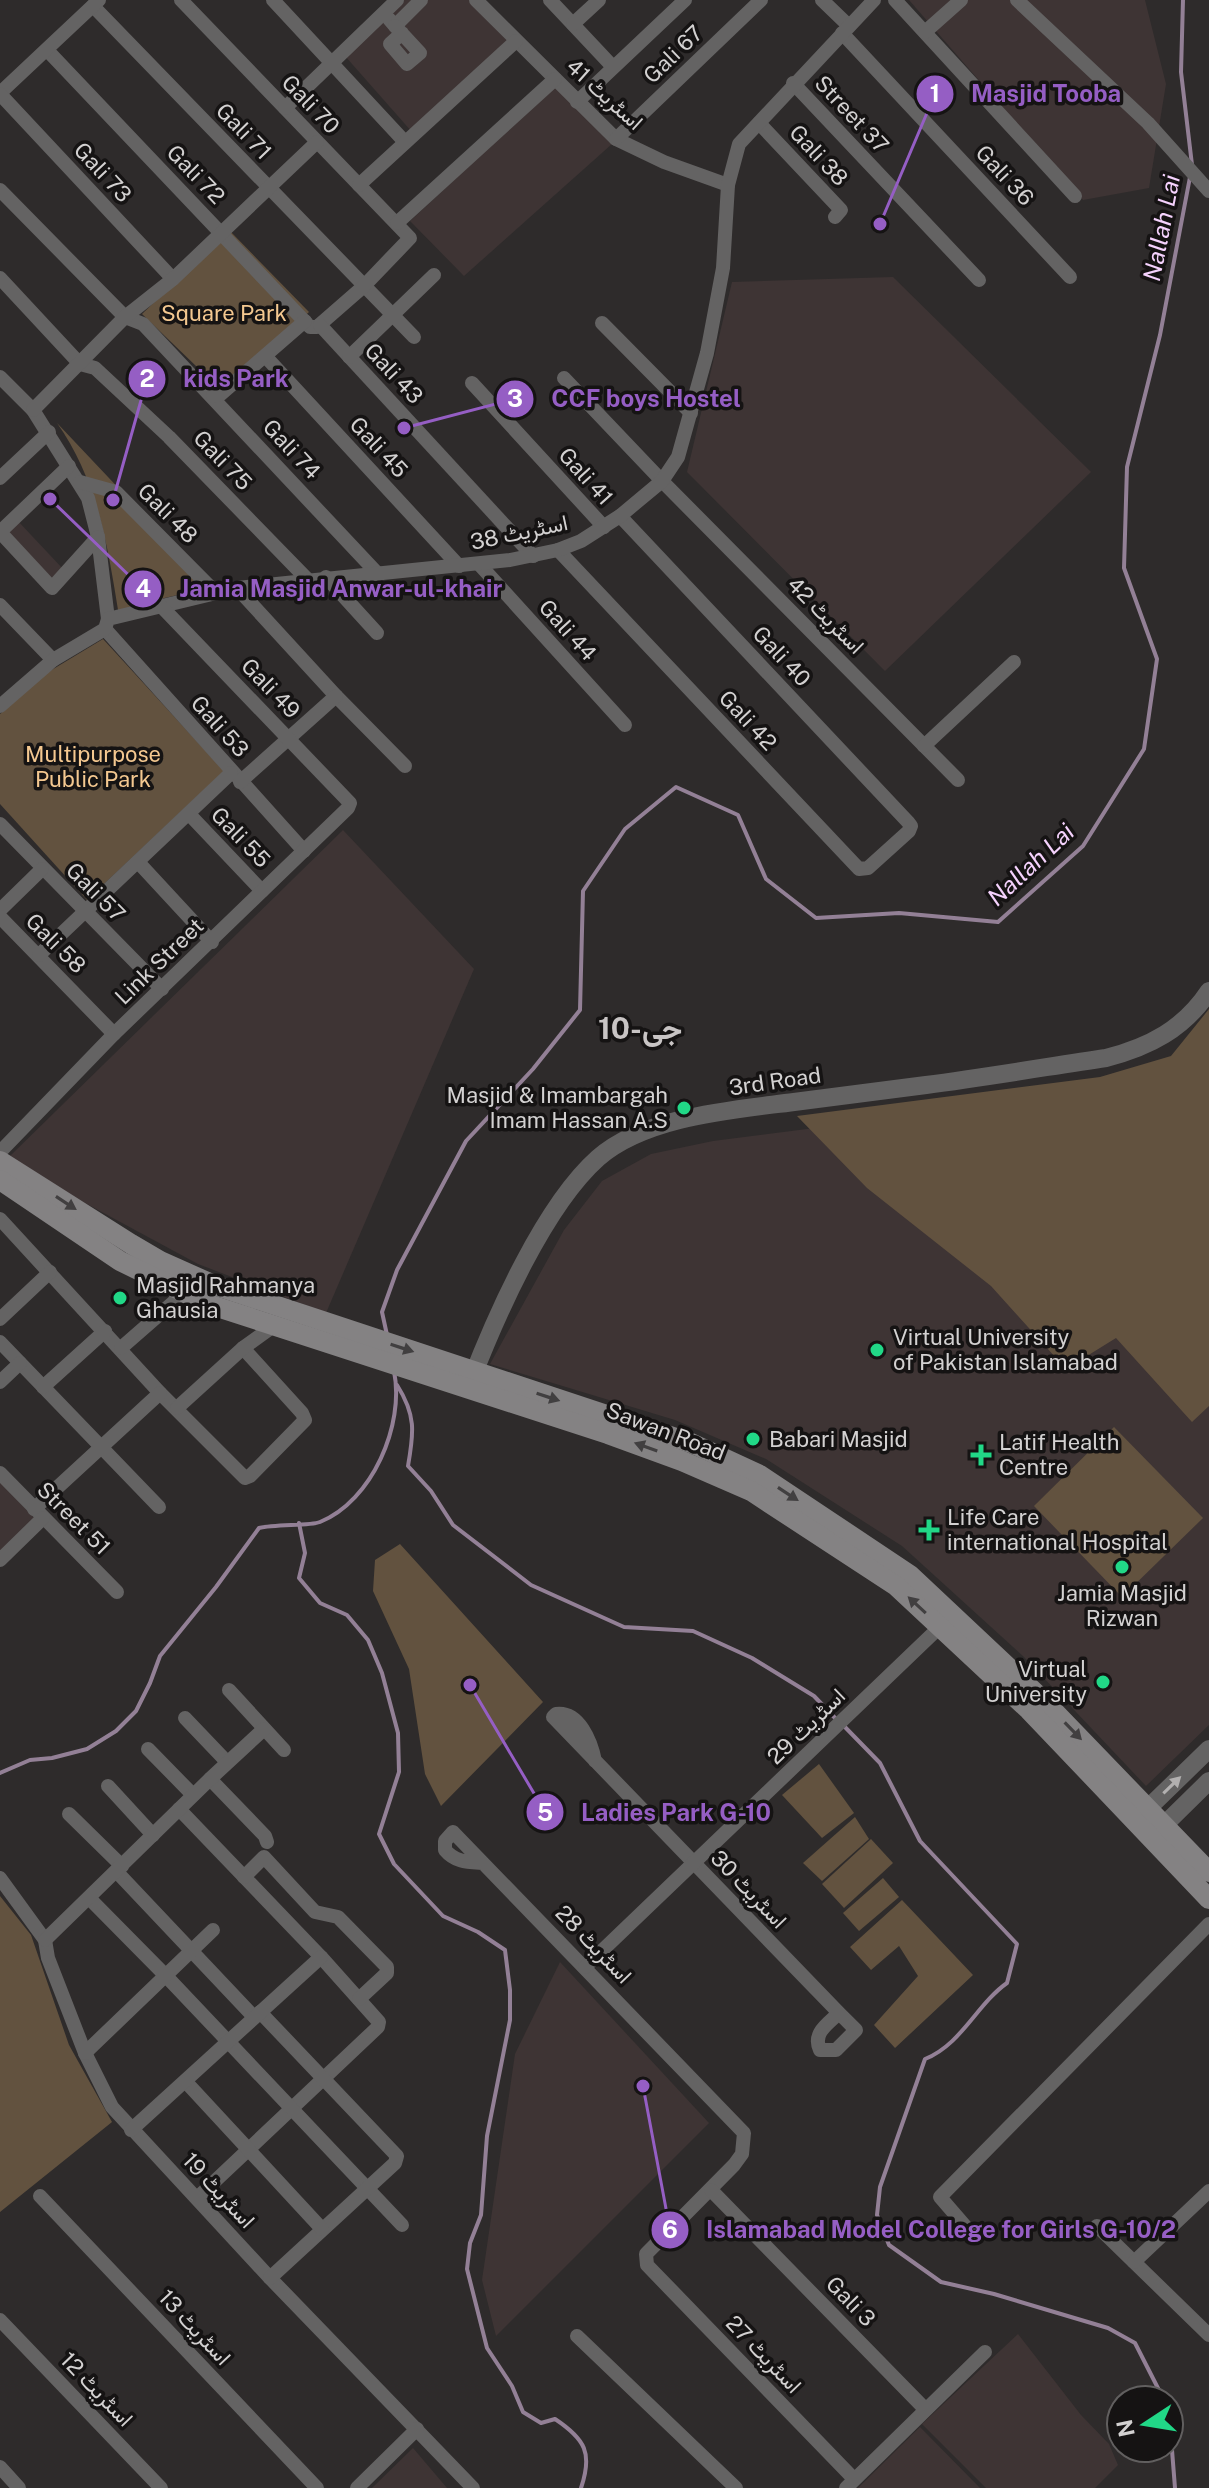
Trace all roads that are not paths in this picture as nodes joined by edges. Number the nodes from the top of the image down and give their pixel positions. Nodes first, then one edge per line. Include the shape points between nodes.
1 (181, 0) edge
2 (273, 0) edge
3 (421, 0) edge
4 (476, 0) edge
5 (550, 0) edge
6 (599, 0) edge
7 (685, 0) edge
8 (761, 0) edge
9 (822, 0) edge
10 (874, 0) edge
11 (895, 0) edge
12 (961, 0) edge
13 (1017, 0) edge
14 (96, 3) edge
15 (388, 5) edge
16 (573, 24) junction
17 (845, 30) junction
18 (925, 32) junction
19 (516, 41) junction
20 (47, 50) junction
21 (331, 63) junction
22 (613, 67) junction
23 (555, 79) junction
24 (793, 83) junction
25 (2, 86) edge
26 (577, 102) junction
27 (285, 108) junction
28 (759, 123) junction
29 (616, 139) junction
30 (404, 141) junction
31 (317, 142) junction
32 (359, 185) junction
33 (728, 185) junction
34 (268, 187) junction
35 (0, 190) edge
36 (1209, 191) edge
37 (1075, 196) dead end
38 (835, 217) dead end
39 (397, 223) junction
40 (221, 232) junction
41 (434, 275) dead end
42 (1070, 277) dead end
43 (0, 278) edge
44 (173, 279) junction
45 (979, 280) dead end
46 (364, 286) junction
47 (393, 315) junction
48 (125, 317) junction
49 (602, 323) dead end
50 (313, 325) junction
51 (414, 337) dead end
52 (266, 357) junction
53 (349, 357) junction
54 (80, 364) junction
55 (0, 377) edge
56 (564, 378) dead end
57 (472, 383) dead end
58 (213, 396) junction
59 (33, 410) junction
60 (691, 413) junction
61 (49, 432) junction
62 (69, 466) junction
63 (0, 478) edge
64 (662, 481) junction
65 (80, 482) junction
66 (620, 516) junction
67 (604, 527) junction
68 (98, 537) junction
69 (558, 550) junction
70 (533, 556) junction
71 (479, 564) junction
72 (459, 566) junction
73 (378, 574) junction
74 (326, 577) junction
75 (307, 579) junction
76 (237, 588) junction
77 (215, 592) junction
78 (0, 605) edge
79 (160, 605) junction
80 (106, 624) junction
81 (377, 633) dead end
82 (53, 660) junction
83 (1014, 662) dead end
84 (3, 696) edge
85 (336, 696) junction
86 (625, 725) dead end
87 (289, 738) junction
88 (924, 746) junction
89 (405, 766) dead end
90 (236, 777) junction
91 (958, 780) dead end
92 (350, 803) joint
93 (189, 814) junction
94 (0, 824) edge
95 (911, 826) joint
96 (304, 851) junction
97 (138, 862) junction
98 (42, 869) junction
99 (262, 891) junction
100 (83, 909) junction
101 (0, 910) edge
102 (0, 917) edge
103 (212, 942) junction
104 (39, 955) junction
105 (162, 989) junction
106 (1209, 991) edge
107 (114, 1034) junction
108 (0, 1152) edge
109 (0, 1161) edge
110 (0, 1180) edge
111 (0, 1219) edge
112 (50, 1272) junction
113 (184, 1293) junction
114 (0, 1319) edge
115 (272, 1327) junction
116 (105, 1331) junction
117 (327, 1333) junction
118 (0, 1342) edge
119 (121, 1348) junction
120 (243, 1348) junction
121 (20, 1363) junction
122 (471, 1381) junction
123 (0, 1382) edge
124 (43, 1387) junction
125 (160, 1393) junction
126 (177, 1408) junction
127 (101, 1448) junction
128 (0, 1473) edge
129 (159, 1507) dead end
130 (39, 1514) junction
131 (0, 1560) edge
132 (117, 1592) dead end
133 (947, 1621) junction
134 (229, 1690) dead end
135 (185, 1718) dead end
136 (264, 1729) junction
137 (148, 1749) dead end
138 (1209, 1749) edge
139 (284, 1750) dead end
140 (595, 1761) dead end
141 (227, 1762) junction
142 (210, 1779) junction
143 (1209, 1781) edge
144 (108, 1786) dead end
145 (193, 1795) junction
146 (179, 1809) junction
147 (69, 1814) dead end
148 (1141, 1815) junction
149 (1157, 1832) junction
150 (153, 1835) junction
151 (267, 1842) dead end
152 (482, 1863) dead end
153 (694, 1864) junction
154 (119, 1868) junction
155 (1209, 1872) edge
156 (244, 1877) junction
157 (0, 1878) edge
158 (89, 1898) junction
159 (1209, 1899) edge
160 (315, 1912) junction
161 (1209, 1924) edge
162 (213, 1930) dead end
163 (297, 1932) junction
164 (45, 1940) junction
165 (192, 1951) junction
166 (321, 1957) junction
167 (585, 1967) junction
168 (166, 1976) junction
169 (359, 1999) junction
170 (839, 2013) dead end
171 (257, 2014) junction
172 (228, 2041) junction
173 (85, 2053) junction
174 (324, 2077) junction
175 (186, 2082) junction
176 (291, 2109) junction
177 (131, 2130) junction
178 (249, 2150) junction
179 (366, 2189) junction
180 (711, 2190) junction
181 (1209, 2191) edge
182 (40, 2196) dead end
183 (197, 2198) junction
184 (402, 2225) dead end
185 (1097, 2226) dead end
186 (322, 2229) junction
187 (972, 2234) dead end
188 (1134, 2262) junction
189 (270, 2278) junction
190 (0, 2320) edge
191 (1209, 2335) edge
192 (577, 2336) dead end
193 (985, 2352) dead end
194 (925, 2409) junction
195 (417, 2429) junction
196 (0, 2467) edge
197 (850, 2483) edge
198 (19, 2488) edge
199 (161, 2488) edge
200 (317, 2488) edge
201 (357, 2488) edge
202 (473, 2488) edge
203 (736, 2488) edge

1 - 27 street, Gali 70
2 - 21 street
3 - 15 street via 399,30
4 - 19 street, اسٹریٹ 41
5 - 16 street
6 - 16 street
7 - 22 street
8 - 29 street, Gali 67
9 - 17 street
10 - 17 street, اسٹریٹ 38
11 - 18 street
12 - 18 street
13 - 36 street via 1148,123
14 - 20 street
14 - 34 street, Gali 71
15 - 21 street
16 - 22 street
17 - 24 street, اسٹریٹ 38
17 - 42 street, Gali 36
18 - 37 street
19 - 23 street, اسٹریٹ 41
19 - 30 street
20 - 25 street
20 - 40 street, Gali 72
21 - 27 street
21 - 30 street
22 - 26 street
23 - 26 street, اسٹریٹ 41
23 - 39 street
24 - 28 street, اسٹریٹ 38
24 - 45 street, Street 37
25 - 44 street, Gali 73
26 - 29 street, اسٹریٹ 41
27 - 31 street, Gali 70
28 - 33 street, اسٹریٹ 38 via 739,144
28 - 38 street, Gali 38 via 841,210
29 - 33 street, اسٹریٹ 41
30 - 32 street
31 - 32 street, Gali 70
31 - 34 street
32 - 39 street, Gali 70
33 - 60 street, اسٹریٹ 38 via 723,268
34 - 40 street
34 - 46 street, Gali 71
35 - 48 street, Gali 74
39 - 46 street, Gali 70 via 410,238
40 - 44 street
40 - 50 street, Gali 72
41 - 47 street
43 - 54 street, Gali 75
44 - 48 street
46 - 47 street, Gali 71
46 - 50 street
47 - 51 street, Gali 71
47 - 53 street
48 - 54 street
48 - 58 street, Gali 74 via 143,324
49 - 60 street
50 - 52 street
50 - 53 street, Gali 43
52 - 58 street
52 - 72 street, Gali 45
53 - 70 street, Gali 43
54 - 59 street
54 - 75 street, Gali 75 via 95,368 169,437
55 - 59 street
56 - 64 street, اسٹریٹ 42
57 - 67 street, Gali 41
58 - 73 street, Gali 74
59 - 61 street
60 - 64 street, اسٹریٹ 38 via 678,457
61 - 62 street
61 - 63 street
62 - 65 street
62 - 68 street via 0,532 52,588
64 - 66 street, اسٹریٹ 38
64 - 88 street, اسٹریٹ 42
65 - 68 street
65 - 77 street, Gali 48 via 116,492
66 - 67 street, اسٹریٹ 38
66 - 95 street, Gali 40
67 - 69 street, اسٹریٹ 38
68 - 80 street
69 - 70 street, اسٹریٹ 38
69 - 95 street, Gali 42 via 859,869 868,868
70 - 71 street, اسٹریٹ 38
71 - 72 street, اسٹریٹ 38
71 - 86 street, Gali 44
72 - 73 street, اسٹریٹ 38
73 - 74 street, اسٹریٹ 38
74 - 75 street, اسٹریٹ 38
74 - 81 street
75 - 76 street, اسٹریٹ 38
76 - 77 street, اسٹریٹ 38
76 - 85 street
77 - 79 street, اسٹریٹ 38
78 - 82 street
79 - 80 street, اسٹریٹ 38
79 - 87 street, Gali 49
80 - 82 street, اسٹریٹ 38
80 - 90 street, Gali 53
82 - 84 street, اسٹریٹ 38
83 - 88 street
85 - 87 street
85 - 89 street
87 - 90 street
87 - 92 street, Gali 49
88 - 91 street, اسٹریٹ 42
90 - 93 street
90 - 96 street, Gali 53
92 - 96 street, Link Street
93 - 97 street
93 - 99 street, Gali 55
94 - 98 street, Gali 57
96 - 99 street, Link Street
97 - 100 street
97 - 103 street
98 - 100 street, Gali 57
98 - 101 street
99 - 103 street, Link Street
100 - 104 street
100 - 105 street, Gali 57
102 - 104 street, Gali 58
103 - 105 street, Link Street
104 - 107 street, Gali 58
105 - 107 street, Link Street
106 - 122 street, 3rd Road via 1170,1032 1106,1058 730,1112 628,1138 599,1157 558,1204
107 - 108 street, Link Street
109 -> 117 main road, Sawan Road via 160,1261
110 - 113 main road, Sawan Road via 120,1261
111 - 112 street
112 - 114 street
112 - 116 street
113 - 115 main road, Sawan Road
113 - 119 street
115 - 117 main road, Sawan Road
115 - 120 street
116 - 119 street
116 - 124 street
117 - 122 main road, Sawan Road
118 - 121 street
119 - 125 street
120 - 126 street
120 - 126 street via 305,1420 250,1476 242,1476
121 - 123 street
121 - 124 street
122 - 133 main road, Sawan Road via 751,1491
124 - 127 street
125 - 126 street
125 - 127 street
127 - 129 street
127 - 130 street
128 - 130 street, Street 51
130 - 131 street
130 - 132 street, Street 51
133 - 148 main road, Sawan Road via 1029,1710
133 - 153 street, اسٹریٹ 29
134 - 136 street
135 - 141 street
136 - 139 street
136 - 141 street
137 - 145 street
148 -> 138 street
140 - 153 street, اسٹریٹ 30
141 - 142 street
142 - 145 street
142 - 151 street
143 - 149 street
144 - 150 street
145 - 146 street
146 - 150 street
146 - 156 street
147 - 154 street
148 - 149 main road, Sawan Road
149 - 155 main road, Sawan Road
149 - 159 main road, Sawan Road
150 - 154 street
152 - 167 street, اسٹریٹ 28 via 451,1857 445,1850 447,1838 453,1832
153 - 167 street, اسٹریٹ 29
153 - 170 street, اسٹریٹ 30
154 - 158 street
154 - 165 street
156 - 160 street via 264,1857
156 - 163 street
157 - 164 street, اسٹریٹ 19
158 - 164 street
158 - 168 street
160 - 163 street
160 - 169 street via 338,1917 387,1967
161 - 187 street via 940,2197
162 - 165 street
163 - 166 street
164 - 173 street, اسٹریٹ 19
165 - 168 street
165 - 171 street
166 - 169 street
166 - 171 street
167 - 180 street, اسٹریٹ 28 via 744,2133 742,2154
168 - 172 street
168 - 173 street
169 - 174 street via 378,2027
171 - 172 street
171 - 174 street
172 - 175 street
172 - 176 street
173 - 177 street, اسٹریٹ 19 via 112,2107
174 - 176 street
174 - 179 street via 397,2156
175 - 177 street
175 - 178 street
176 - 178 street
176 - 179 street
177 - 183 street, اسٹریٹ 19
178 - 183 street
178 - 186 street
179 - 184 street
179 - 186 street
180 - 194 street, Gali 3
180 - 197 street, اسٹریٹ 27 via 646,2254 647,2265
181 - 188 street
182 - 200 street, اسٹریٹ 13
183 - 189 street, اسٹریٹ 19
185 - 188 street
186 - 189 street
188 - 191 street
189 - 195 street, اسٹریٹ 19
190 - 199 street, اسٹریٹ 12
192 - 203 street
193 - 194 street
194 - 197 street
195 - 201 street
195 - 202 street, اسٹریٹ 19
196 - 198 street

